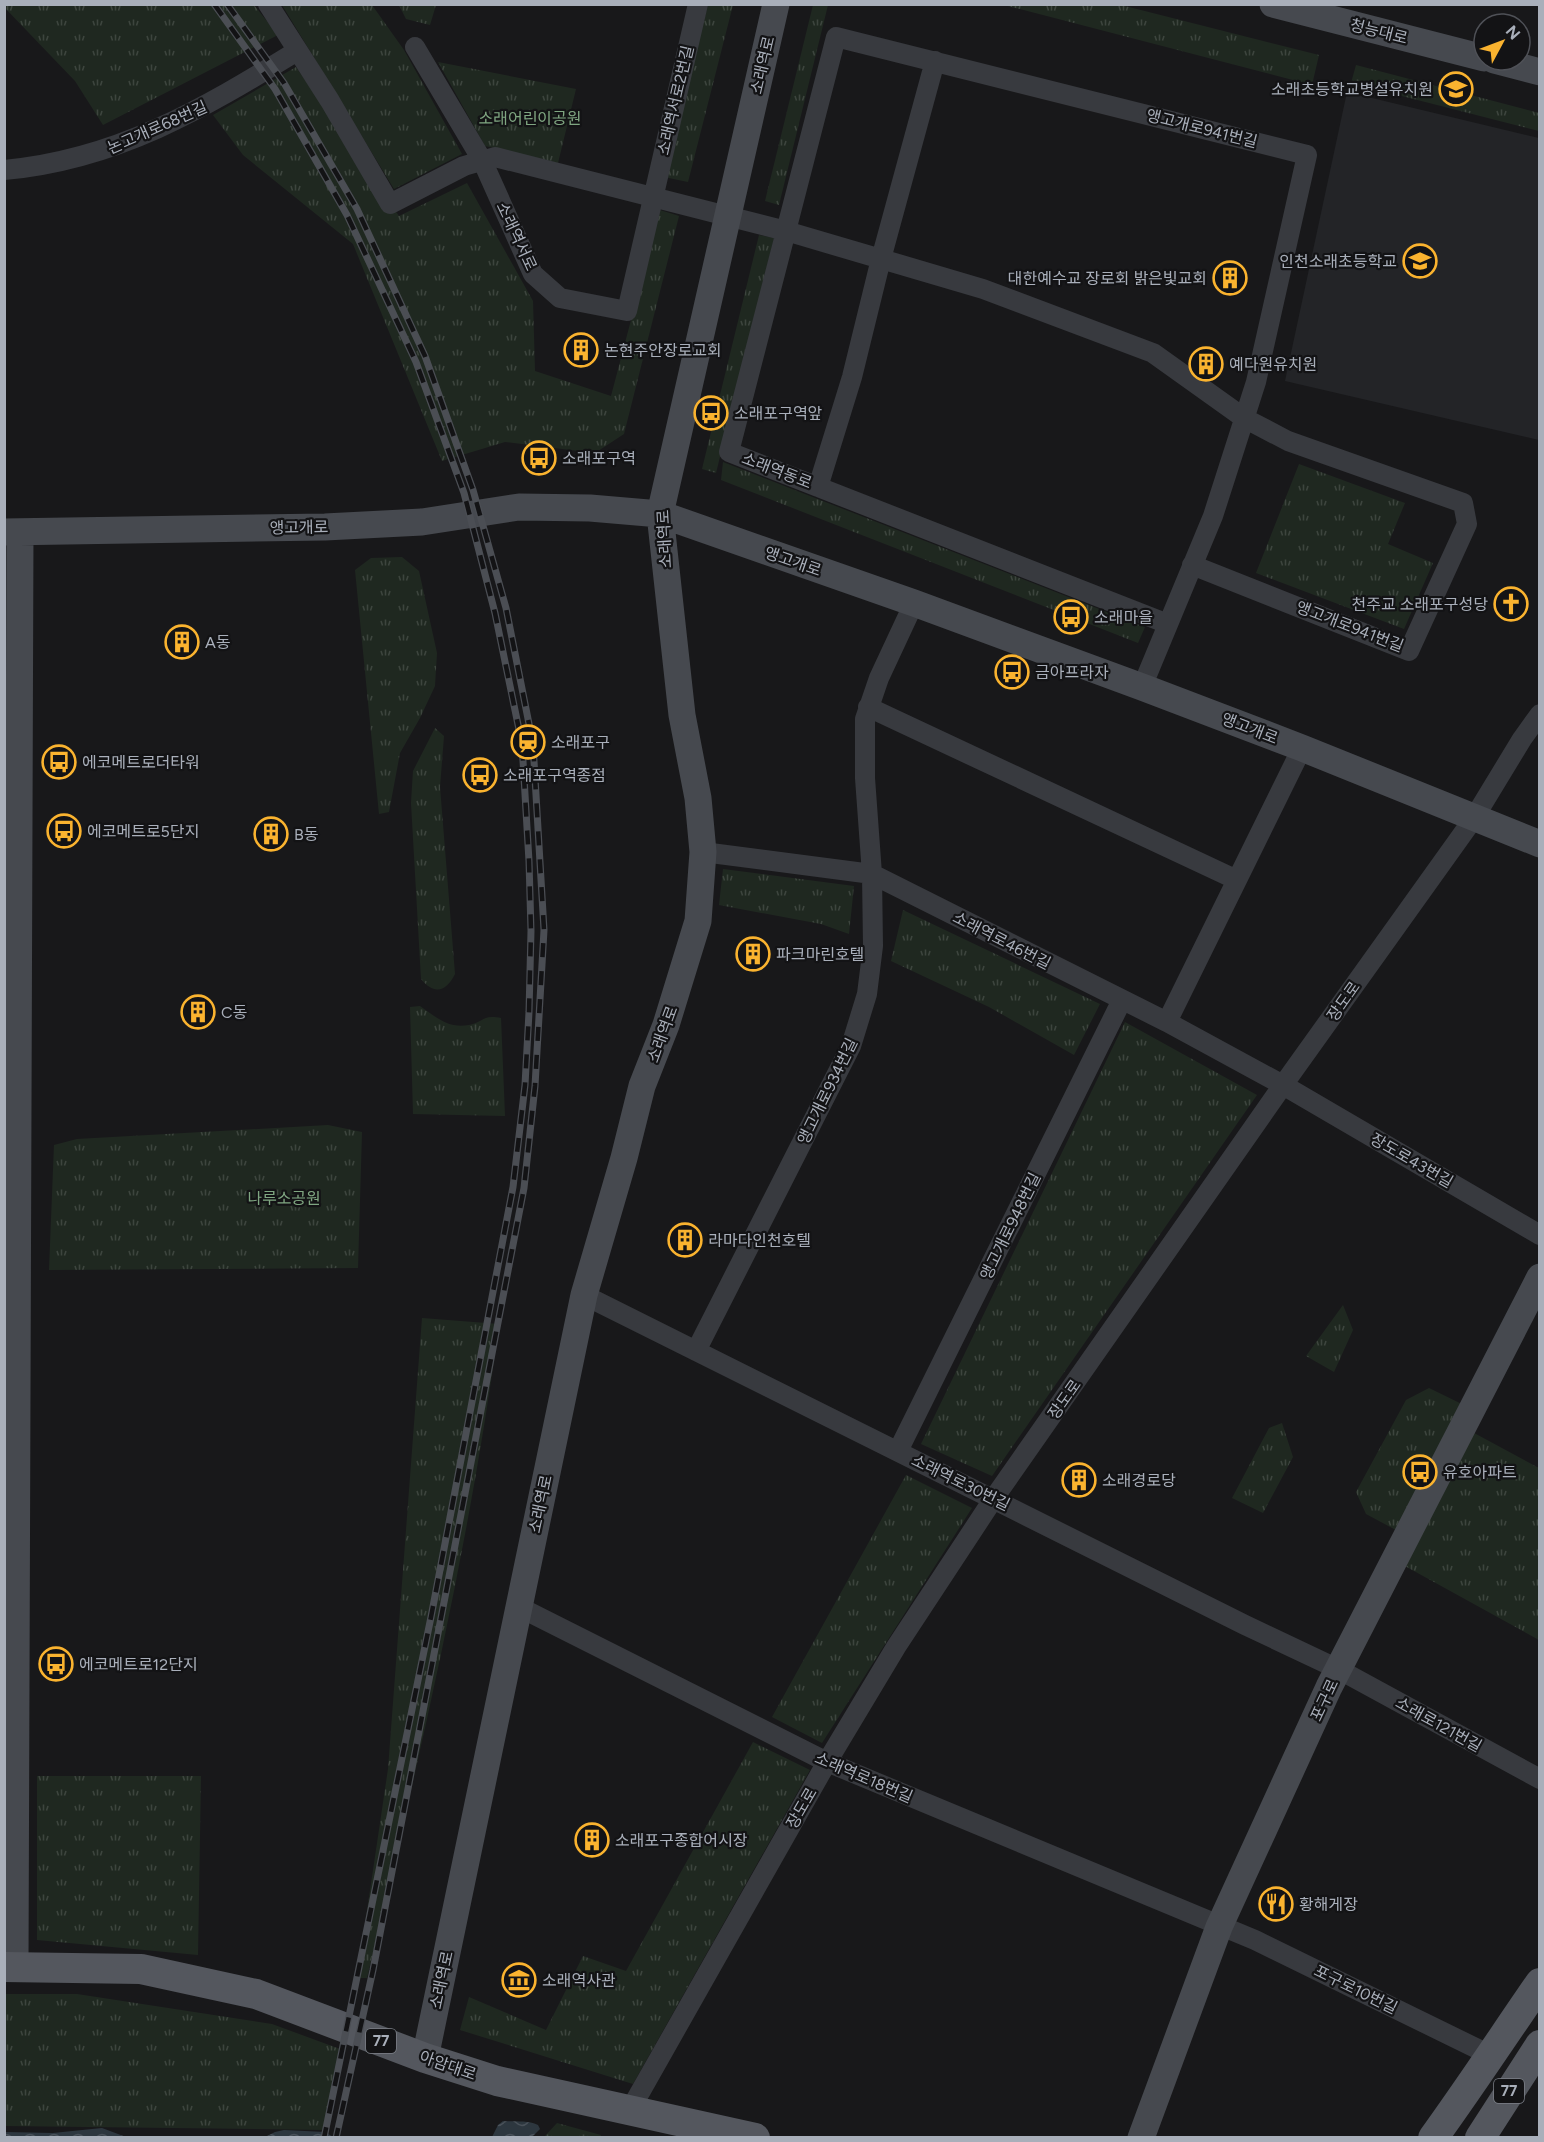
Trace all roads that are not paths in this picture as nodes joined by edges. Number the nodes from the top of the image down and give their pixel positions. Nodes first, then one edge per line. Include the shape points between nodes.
1 (268, 4) edge
2 (698, 4) edge
3 (776, 4) edge
4 (1273, 4) edge
5 (836, 37) joint
6 (415, 47) dead end
7 (297, 51) junction
8 (1472, 55) edge
9 (935, 61) junction
10 (482, 160) junction
11 (4, 170) edge
12 (653, 196) junction
13 (728, 217) junction
14 (786, 231) junction
15 (881, 259) junction
16 (1244, 418) junction
17 (818, 487) junction
18 (660, 514) junction
19 (12, 532) edge
20 (1192, 565) junction
21 (914, 603) junction
22 (1168, 624) junction
23 (1142, 687) junction
24 (868, 707) junction
25 (1539, 714) edge
26 (1302, 748) junction
27 (1474, 818) junction
28 (1539, 844) edge
29 (703, 852) junction
30 (872, 874) junction
31 (1237, 880) junction
32 (1122, 1000) junction
33 (1167, 1022) junction
34 (1283, 1085) junction
35 (11, 1214) edge
36 (1539, 1234) edge
37 (1539, 1277) edge
38 (584, 1295) junction
39 (696, 1351) junction
40 (898, 1451) junction
41 (994, 1498) junction
42 (519, 1607) junction
43 (1338, 1669) junction
44 (827, 1762) junction
45 (1539, 1779) edge
46 (1219, 1927) junction
47 (10, 1967) edge
48 (1539, 1983) edge
49 (1539, 2045) edge
50 (1490, 2055) junction
51 (425, 2058) junction
52 (630, 2110) junction
53 (755, 2138) edge
54 (1141, 2138) edge
55 (1433, 2138) edge
56 (1480, 2138) edge

1 - 7 street
2 - 12 street, 소래역서로2번길
3 - 13 street, 소래역로
4 - 8 street, 청능대로
5 - 9 street, 앵고개로941번길
5 - 14 street, 소래역동로
6 - 10 street, 소래역서로
7 - 10 street via 390,204
7 - 11 street, 논고개로68번길 via 231,92 155,131 96,153 40,167
9 - 15 street, 소래역동로
9 - 16 street, 앵고개로941번길 via 1307,154 1256,382
10 - 12 street via 495,157
10 - 12 street, 소래역서로 via 533,274 560,298 627,311
12 - 13 street
13 - 14 street
13 - 18 street, 소래역로
14 - 15 street
14 - 17 street, 소래역동로 via 729,452
15 - 16 street via 983,289 1153,353
15 - 17 street, 소래역동로 via 852,377
16 - 20 street, 앵고개로941번길 via 1213,516
16 - 20 street, 앵고개로941번길 via 1288,441 1463,503 1467,524 1409,651
17 - 22 street
18 - 19 street, 앵고개로 via 519,507 422,522 325,527
18 - 21 street, 앵고개로
18 - 29 street, 소래역로 via 682,715 698,798
19 - 35 street
20 - 22 street, 앵고개로941번길
21 - 23 street, 앵고개로
21 - 24 street, 앵고개로934번길
22 - 23 street, 앵고개로941번길
23 - 26 street, 앵고개로
24 - 30 street, 앵고개로934번길 via 866,778
24 - 31 street
25 - 27 street, 장도로
26 - 27 street, 앵고개로
26 - 31 street
27 - 28 street, 앵고개로
27 - 34 street, 장도로
29 - 30 street, 소래역로46번길
29 - 38 street, 소래역로 via 698,921 666,1025 642,1086
30 - 32 street, 소래역로46번길
30 - 39 street, 앵고개로934번길 via 873,946 867,994 851,1046
31 - 33 street
32 - 33 street, 소래역로46번길
32 - 40 street, 앵고개로948번길
33 - 34 street, 소래역로46번길
34 - 36 street, 장도로43번길
34 - 41 street, 장도로
35 - 47 street
37 - 43 street, 포구로
38 - 39 street, 소래역로30번길
38 - 42 street, 소래역로
39 - 40 street, 소래역로30번길
40 - 41 street, 소래역로30번길
41 - 43 street, 소래역로30번길
41 - 44 street, 장도로 via 896,1647
42 - 44 street, 소래역로18번길
42 - 51 street, 소래역로
43 - 45 street, 소래로121번길
43 - 46 street, 포구로
44 - 46 street, 소래역로18번길
44 - 52 street, 장도로
46 - 50 street, 포구로10번길 via 1255,1940
46 - 54 street, 포구로
47 - 51 main road, 아암대로 / 77 via 141,1969 256,1994
48 - 50 main road
49 - 56 main road, 77
50 - 55 main road
51 - 52 main road, 아암대로 / 77 via 497,2081
52 - 53 main road, 아암대로 / 77

